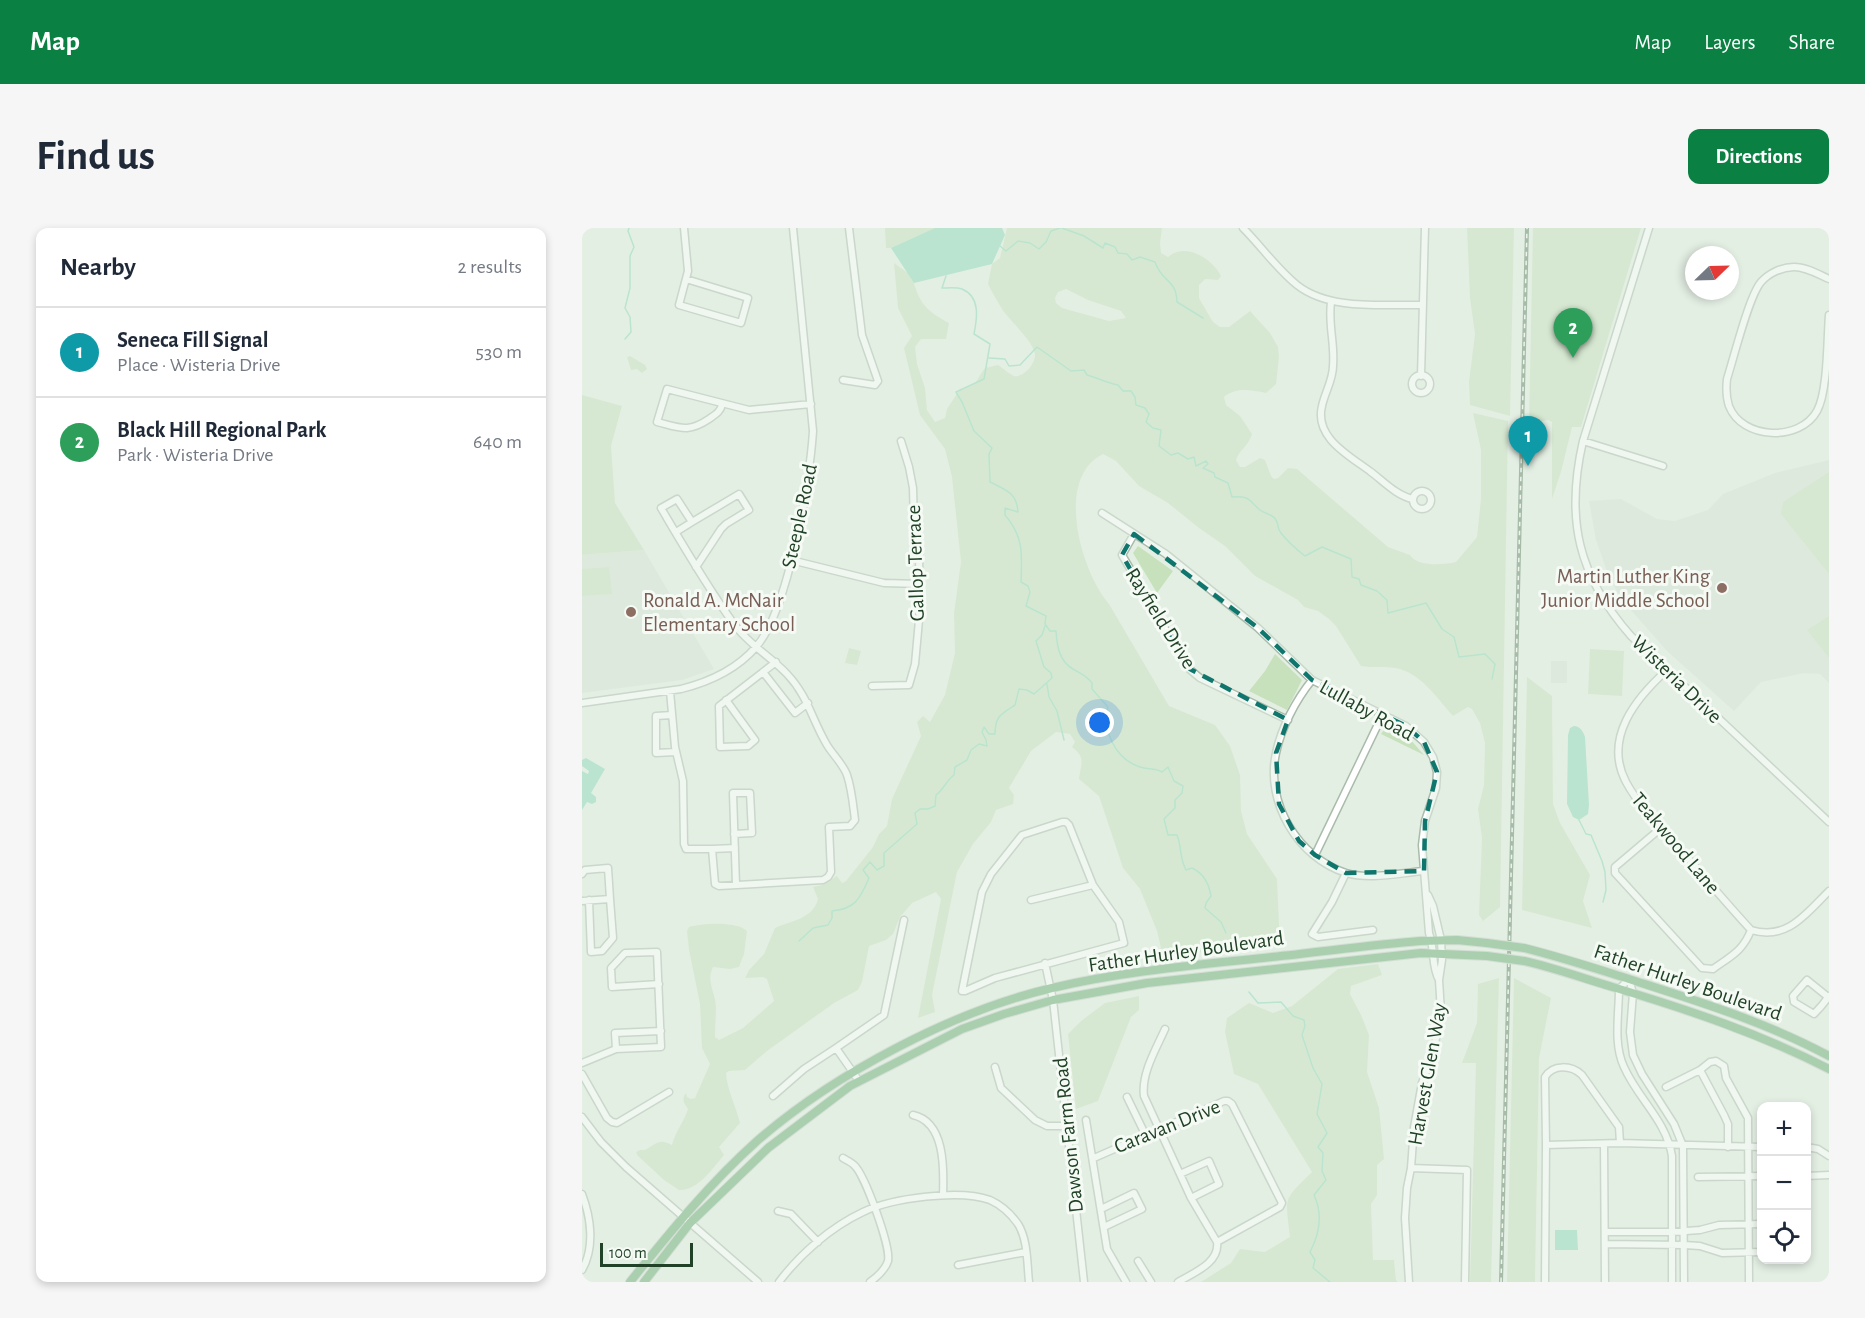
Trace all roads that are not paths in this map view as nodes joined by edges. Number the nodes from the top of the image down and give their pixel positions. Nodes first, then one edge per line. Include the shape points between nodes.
1 (684, 228) edge
2 (793, 228) edge
3 (849, 228) edge
4 (1243, 228) edge
5 (1425, 228) edge
6 (1649, 228) edge
7 (686, 279) junction
8 (1829, 279) edge
9 (1331, 302) junction
10 (1422, 304) junction
11 (1829, 315) edge
12 (1421, 376) dead end
13 (843, 380) dead end
14 (811, 404) junction
15 (722, 405) junction
16 (901, 441) dead end
17 (1583, 441) junction
18 (1663, 466) dead end
19 (1413, 499) dead end
20 (1102, 513) dead end
21 (692, 522) junction
22 (675, 532) junction
23 (1134, 534) junction
24 (791, 560) junction
25 (696, 567) junction
26 (920, 584) junction
27 (757, 646) junction
28 (776, 662) junction
29 (1667, 670) junction
30 (763, 672) junction
31 (1312, 680) junction
32 (872, 686) dead end
33 (670, 691) junction
34 (726, 700) junction
35 (582, 703) edge
36 (808, 703) junction
37 (672, 715) junction
38 (1382, 716) junction
39 (1288, 720) junction
40 (676, 752) junction
41 (1829, 822) edge
42 (1661, 828) junction
43 (734, 834) junction
44 (735, 848) junction
45 (711, 849) junction
46 (1315, 855) junction
47 (1424, 871) junction
48 (582, 873) edge
49 (1346, 873) junction
50 (736, 885) junction
51 (1093, 885) junction
52 (1829, 891) edge
53 (1427, 895) junction
54 (610, 899) junction
55 (1031, 900) dead end
56 (586, 901) edge
57 (904, 920) dead end
58 (1373, 930) dead end
59 (1751, 930) junction
60 (1431, 940) junction
61 (1441, 940) junction
62 (1433, 953) junction
63 (1442, 953) junction
64 (1045, 963) junction
65 (1629, 980) junction
66 (1439, 981) junction
67 (659, 984) junction
68 (1051, 988) junction
69 (1619, 990) junction
70 (1633, 993) junction
71 (1828, 996) edge
72 (1053, 1000) junction
73 (1165, 1029) dead end
74 (661, 1031) junction
75 (836, 1048) junction
76 (616, 1049) junction
77 (1829, 1056) edge
78 (582, 1063) edge
79 (995, 1067) dead end
80 (1829, 1069) edge
81 (1700, 1070) junction
82 (852, 1072) junction
83 (582, 1074) edge
84 (859, 1080) junction
85 (1666, 1087) dead end
86 (669, 1092) dead end
87 (773, 1096) dead end
88 (1127, 1097) dead end
89 (913, 1115) dead end
90 (582, 1117) edge
91 (1086, 1119) dead end
92 (1068, 1126) junction
93 (1159, 1130) junction
94 (1145, 1134) junction
95 (1604, 1143) junction
96 (1620, 1143) junction
97 (1546, 1145) junction
98 (1671, 1145) junction
99 (1683, 1146) junction
100 (1728, 1147) junction
101 (1749, 1148) junction
102 (1757, 1148) edge
103 (1811, 1148) edge
104 (1829, 1156) edge
105 (843, 1158) dead end
106 (1094, 1158) junction
107 (1411, 1168) junction
108 (1180, 1174) junction
109 (1829, 1175) edge
110 (1749, 1176) junction
111 (1757, 1176) edge
112 (1811, 1176) edge
113 (1698, 1177) dead end
114 (582, 1194) edge
115 (943, 1196) junction
116 (1191, 1198) junction
117 (874, 1207) junction
118 (1101, 1209) junction
119 (778, 1211) dead end
120 (682, 1217) junction
121 (690, 1223) junction
122 (1749, 1224) junction
123 (1757, 1224) edge
124 (1104, 1227) junction
125 (1684, 1231) junction
126 (1605, 1232) junction
127 (1672, 1232) junction
128 (818, 1242) junction
129 (1217, 1242) junction
130 (1605, 1244) junction
131 (1672, 1245) junction
132 (1684, 1245) junction
133 (1026, 1252) junction
134 (1749, 1252) junction
135 (1757, 1252) edge
136 (1138, 1261) dead end
137 (958, 1265) dead end
138 (582, 1270) edge
139 (630, 1282) edge
140 (644, 1282) edge
141 (758, 1282) edge
142 (779, 1282) edge
143 (870, 1282) edge
144 (1029, 1282) edge
145 (1084, 1282) edge
146 (1126, 1282) edge
147 (1151, 1282) edge
148 (1178, 1282) edge
149 (1408, 1282) edge
150 (1465, 1282) edge
151 (1545, 1282) edge
152 (1605, 1282) edge
153 (1672, 1282) edge
154 (1684, 1282) edge
155 (1749, 1282) edge

1 - 7 street
2 - 14 street, Steeple Road
3 - 13 street via 862,335 878,381 875,385
4 - 9 street via 1297,285
5 - 10 street
6 - 17 street, Wisteria Drive
7 - 7 street via 679,305 741,323 748,298
8 - 11 street via 1802,268 1782,268 1767,276 1755,291 1726,393 1729,407 1746,427 1781,432 1804,424 1817,411 1822,398
9 - 10 street
9 - 19 street via 1329,322 1334,356 1321,409 1325,432 1372,473
10 - 12 street
14 - 15 street via 748,411
14 - 24 street, Steeple Road via 811,461
15 - 15 street via 667,389 657,422 694,428 720,411
16 - 26 street, Gallop Terrace via 913,488
17 - 18 street
17 - 29 street, Wisteria Drive via 1574,487 1575,518 1589,574 1613,616
20 - 23 street, Lullaby Road
21 - 22 street
21 - 22 street via 677,499 661,508
21 - 25 street via 739,494 749,510 721,529
22 - 25 street
23 - 31 street, Lullaby Road via 1166,554 1258,628
23 - 39 street, Rayfield Drive via 1122,555 1188,668 1200,678
24 - 26 street via 884,583
24 - 27 street, Steeple Road via 776,612
25 - 27 street via 735,626
26 - 32 street, Gallop Terrace via 918,631 909,685
27 - 28 street
27 - 33 street, Steeple Road via 722,674
28 - 30 street
28 - 36 street
29 - 41 street, Wisteria Drive
29 - 42 street, Teakwood Lane via 1634,706 1620,736 1625,780
30 - 34 street
30 - 36 street via 795,712
31 - 38 street, Lullaby Road
31 - 39 street
33 - 35 street, Steeple Road
33 - 37 street
34 - 34 street via 719,706 720,747 748,746 755,740
36 - 50 street via 822,736 847,776 855,820 850,826 829,827 831,872 823,880
37 - 40 street
37 - 40 street via 656,716 656,753
38 - 46 street
38 - 47 street, Lullaby Road via 1416,734 1433,757 1436,788 1425,821
39 - 46 street via 1276,753 1275,788 1287,824
40 - 45 street via 683,781 684,844 691,850
42 - 59 street, Teakwood Lane
42 - 59 street via 1615,867 1615,873 1702,968 1713,969 1730,957 1746,944
43 - 43 street via 733,793 750,793 752,833
43 - 44 street
44 - 45 street
44 - 50 street
45 - 50 street via 715,884
46 - 49 street
47 - 49 street via 1367,876
47 - 53 street, Lullaby Road
48 - 54 street via 608,868
49 - 58 street via 1312,934 1318,937
51 - 55 street
51 - 64 street via 1119,922 1124,943
51 - 64 street via 1066,822 1022,835 991,874 982,892 962,990
52 - 59 street via 1792,927 1777,932
53 - 60 street, Lullaby Road
53 - 61 street, Lullaby Road
54 - 56 street
54 - 56 street via 613,938 602,951 591,952
57 - 75 street via 884,1015
60 - 61 main road, Father Hurley Boulevard
60 - 62 street, Harvest Glen Way
60 - 68 main road, Father Hurley Boulevard via 1143,971
61 - 63 street, Harvest Glen Way
61 - 65 main road, Father Hurley Boulevard, bridge via 1524,948
62 - 63 main road, Father Hurley Boulevard
62 - 66 street, Harvest Glen Way via 1434,972
62 - 72 main road, Father Hurley Boulevard via 1147,983
63 - 66 street, Harvest Glen Way
63 - 69 main road, Father Hurley Boulevard, bridge via 1524,961
64 - 68 street, Dawson Farm Road
65 - 69 street
65 - 70 street
65 - 77 main road, Father Hurley Boulevard via 1719,1008
66 - 107 street, Harvest Glen Way via 1439,1031 1422,1083
67 - 67 street via 657,952 625,953 611,968 612,987
67 - 74 street
68 - 72 street, Dawson Farm Road
68 - 82 main road, Father Hurley Boulevard via 967,1016
69 - 70 main road, Father Hurley Boulevard
69 - 98 street via 1618,1038 1623,1066
70 - 80 main road, Father Hurley Boulevard via 1716,1020 1793,1050
70 - 99 street via 1633,1055
71 - 71 street via 1814,1014 1794,1002 1794,996 1807,980
72 - 84 main road, Father Hurley Boulevard via 962,1029
72 - 92 street, Dawson Farm Road
73 - 93 street via 1144,1082 1144,1096
74 - 76 street via 661,1047
74 - 76 street via 615,1033
75 - 82 street
75 - 87 street
76 - 78 street
79 - 92 street via 1001,1088 1035,1120 1047,1126
81 - 85 street
81 - 100 street via 1728,1124
81 - 101 street via 1710,1062 1724,1066 1726,1078 1748,1118
82 - 84 street
82 - 120 main road, Father Hurley Boulevard via 759,1140
83 - 86 street via 612,1122 617,1123
84 - 121 main road, Father Hurley Boulevard via 768,1148
88 - 94 street
89 - 115 street via 923,1117 936,1133
90 - 120 street via 601,1142
91 - 106 street
92 - 145 street, Dawson Farm Road
93 - 94 street, Caravan Drive
93 - 108 street
93 - 129 street, Caravan Drive via 1228,1101 1247,1132 1282,1203
94 - 106 street, Caravan Drive
95 - 96 street
95 - 97 street
95 - 126 street
96 - 97 street via 1619,1126 1582,1075 1577,1070 1556,1067 1545,1077
96 - 98 street
97 - 151 street
98 - 99 street
98 - 127 street
99 - 100 street
99 - 125 street
100 - 101 street
101 - 102 street
101 - 110 street
103 - 104 street
105 - 117 street via 856,1166
106 - 118 street, Caravan Drive
107 - 149 street, Harvest Glen Way via 1405,1218
107 - 150 street, Harvest Glen Way via 1467,1170
108 - 116 street
108 - 116 street via 1209,1161 1220,1184
109 - 112 street
110 - 111 street
110 - 113 street
110 - 122 street
114 - 138 street via 591,1236
115 - 117 street
115 - 133 street via 980,1197 1001,1206 1019,1226
116 - 129 street
117 - 128 street
117 - 143 street via 888,1259
118 - 124 street, Caravan Drive
118 - 124 street via 1134,1193 1142,1209
119 - 128 street via 791,1214
120 - 121 street
120 - 139 main road, Father Hurley Boulevard
121 - 140 main road, Father Hurley Boulevard
121 - 141 street
122 - 123 street
122 - 125 street
122 - 134 street
124 - 146 street, Caravan Drive via 1107,1250
125 - 127 street
125 - 132 street
126 - 127 street
126 - 130 street
127 - 131 street
128 - 142 street
129 - 148 street via 1214,1259
130 - 131 street
130 - 152 street
131 - 132 street
131 - 153 street
132 - 134 street via 1722,1253
132 - 154 street
133 - 137 street
133 - 144 street
134 - 135 street
134 - 155 street
136 - 147 street

